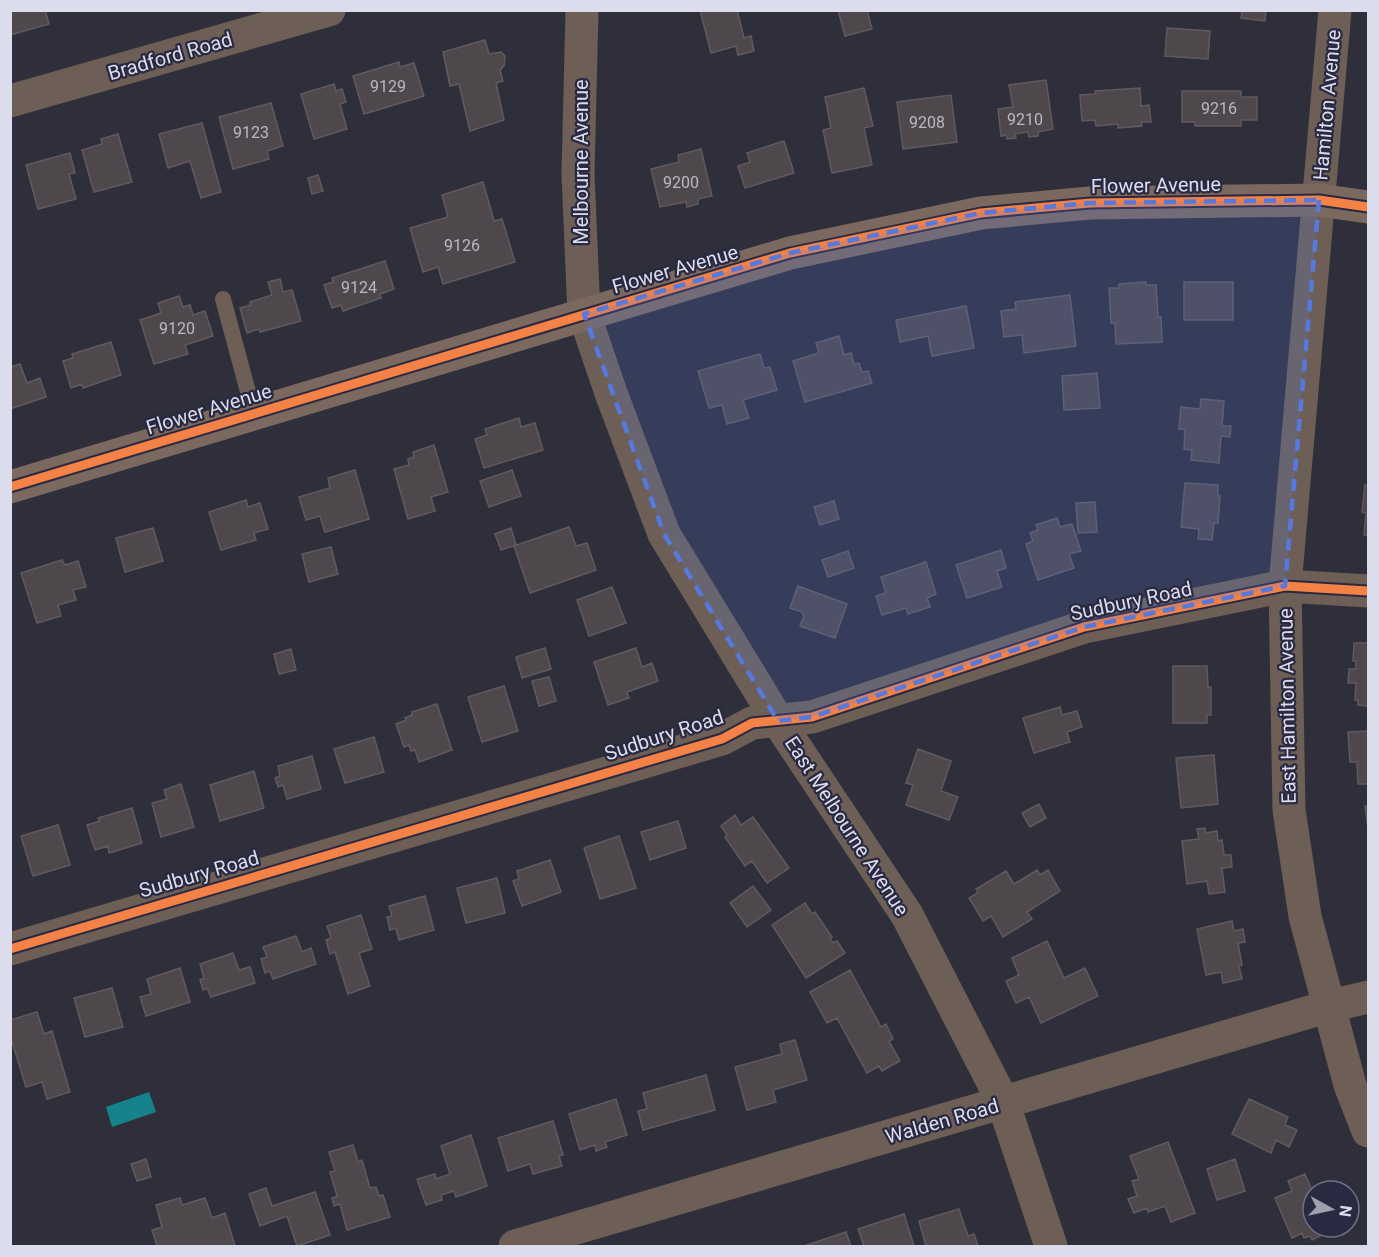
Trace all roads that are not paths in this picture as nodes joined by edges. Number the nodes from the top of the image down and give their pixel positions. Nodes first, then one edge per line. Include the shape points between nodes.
1 (329, 10) edge
2 (582, 10) edge
3 (1335, 10) edge
4 (10, 101) edge
5 (1319, 200) junction
6 (1368, 207) edge
7 (223, 299) dead end
8 (584, 314) junction
9 (254, 414) junction
10 (10, 487) edge
11 (1285, 586) junction
12 (1368, 591) edge
13 (778, 721) junction
14 (10, 949) edge
15 (1368, 997) edge
16 (1330, 1006) junction
17 (1003, 1102) junction
18 (1368, 1131) edge
19 (515, 1246) edge
20 (1051, 1246) edge

1 - 4 street, Bradford Road
2 - 8 street, Melbourne Avenue via 578,174
3 - 5 street, Hamilton Avenue
5 - 6 street, Flower Avenue
5 - 8 street, Flower Avenue via 1090,203 981,213 790,253
5 - 11 street, East Hamilton Avenue
7 - 9 lane
8 - 9 street, Flower Avenue
8 - 13 street, East Melbourne Avenue via 664,534
9 - 10 street, Flower Avenue
11 - 12 street, Sudbury Road
11 - 13 street, Sudbury Road via 1084,627 812,717
11 - 16 street, East Hamilton Avenue via 1289,810 1305,916
13 - 14 street, Sudbury Road via 752,723 722,739
13 - 17 street, East Melbourne Avenue via 907,915
15 - 16 street, Walden Road
16 - 17 street, Walden Road
16 - 18 street, East Hamilton Avenue via 1350,1085
17 - 19 street, Walden Road
17 - 20 street, East Melbourne Avenue

